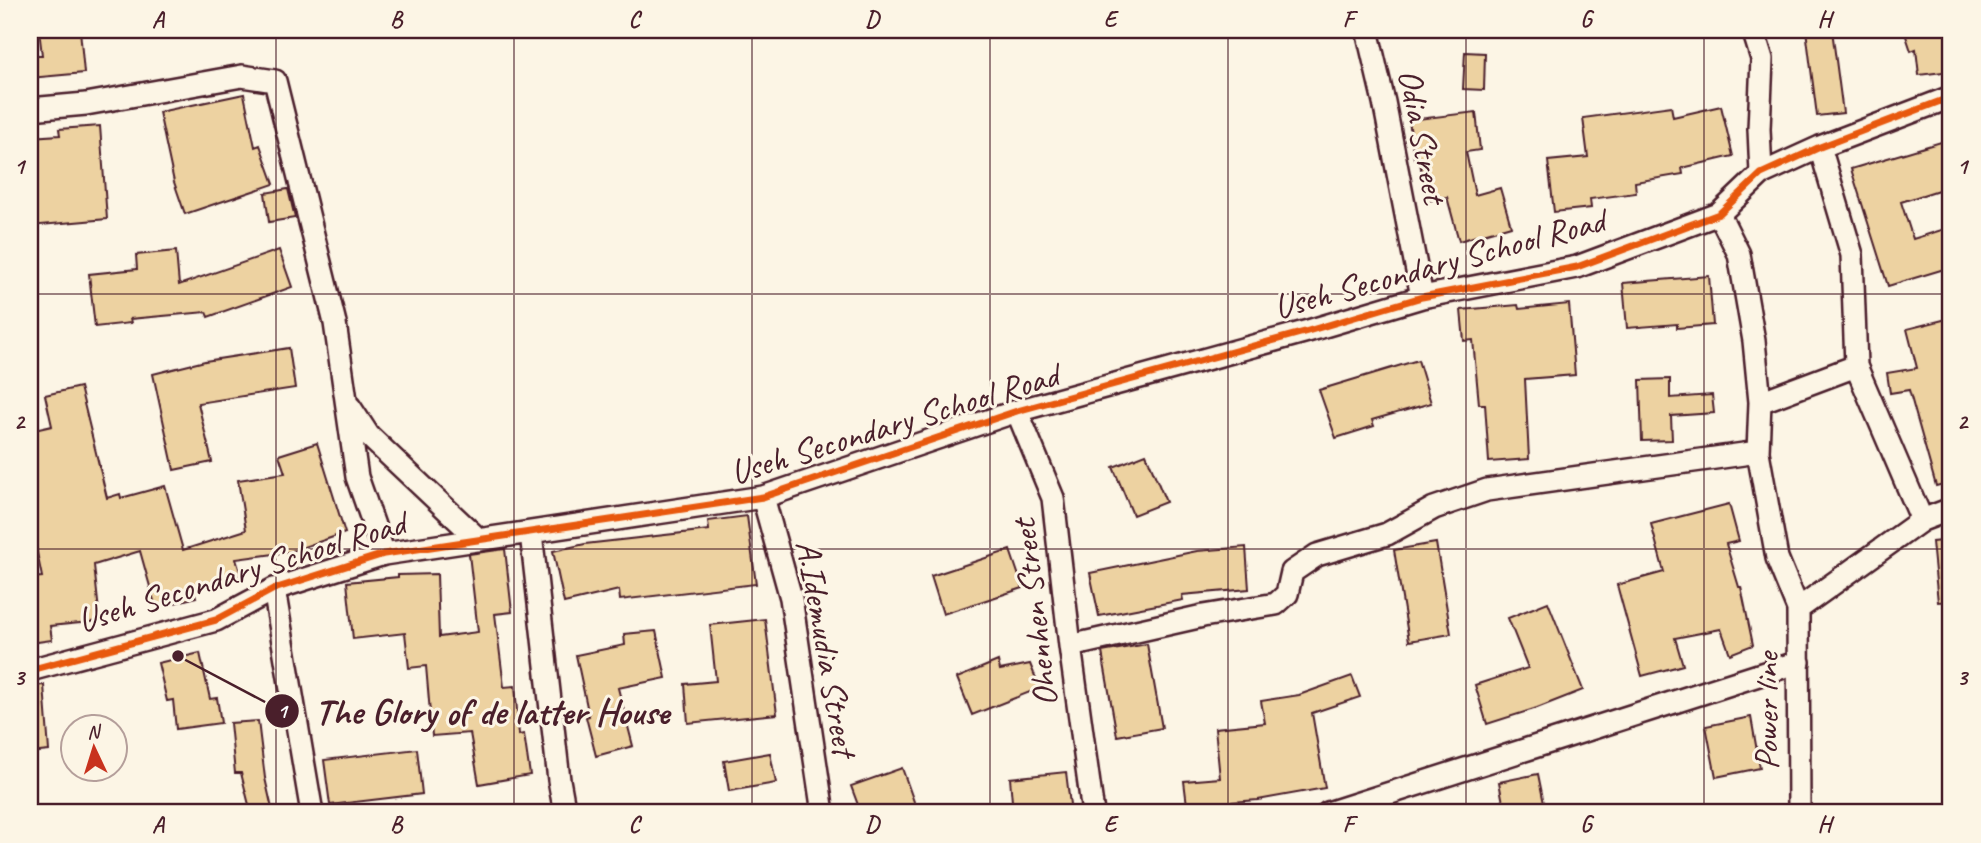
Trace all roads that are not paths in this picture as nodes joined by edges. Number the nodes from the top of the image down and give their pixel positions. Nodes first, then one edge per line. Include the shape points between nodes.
1 (1367, 30) edge
2 (1753, 30) edge
3 (1951, 97) edge
4 (30, 109) edge
5 (1820, 148) junction
6 (1760, 174) junction
7 (1719, 214) junction
8 (1422, 297) junction
9 (1856, 366) junction
10 (344, 398) junction
11 (1760, 402) junction
12 (1017, 411) junction
13 (1758, 452) junction
14 (763, 496) junction
15 (1951, 509) edge
16 (1922, 520) junction
17 (531, 533) junction
18 (479, 540) junction
19 (384, 555) junction
20 (274, 589) junction
21 (1798, 609) junction
22 (1070, 646) junction
23 (1799, 662) junction
24 (30, 670) edge
25 (312, 813) edge
26 (565, 813) edge
27 (823, 813) edge
28 (1093, 813) edge
29 (1328, 813) edge
30 (1799, 813) edge

1 - 8 street, Odia Street
2 - 6 street via 1762,59
3 - 5 street, Useh Secondary School Road
4 - 10 street via 86,104 242,76 275,81 335,323
5 - 6 street, Useh Secondary School Road
5 - 9 street via 1852,255
6 - 7 street, Useh Secondary School Road
7 - 8 street, Useh Secondary School Road via 1577,267
7 - 11 street via 1739,254
8 - 12 street, Useh Secondary School Road
9 - 11 street
9 - 16 street
10 - 18 street via 369,436
10 - 19 street via 357,477
11 - 13 street
12 - 14 street, Useh Secondary School Road
12 - 22 street, Ohenhen Street via 1053,498
13 - 21 street via 1777,558
13 - 22 street via 1487,490 1434,508 1387,534 1317,555 1292,572 1287,594 1276,604
14 - 17 street, Useh Secondary School Road
14 - 27 street, A.Idemudia Street via 790,598
15 - 16 street
16 - 21 street
17 - 18 street, Useh Secondary School Road
17 - 26 street
18 - 19 street, Useh Secondary School Road
19 - 20 street, Useh Secondary School Road
20 - 24 street, Useh Secondary School Road via 216,621
20 - 25 street
21 - 23 street, Power line
22 - 28 street, Ohenhen Street
23 - 29 street
23 - 30 street, Power line

